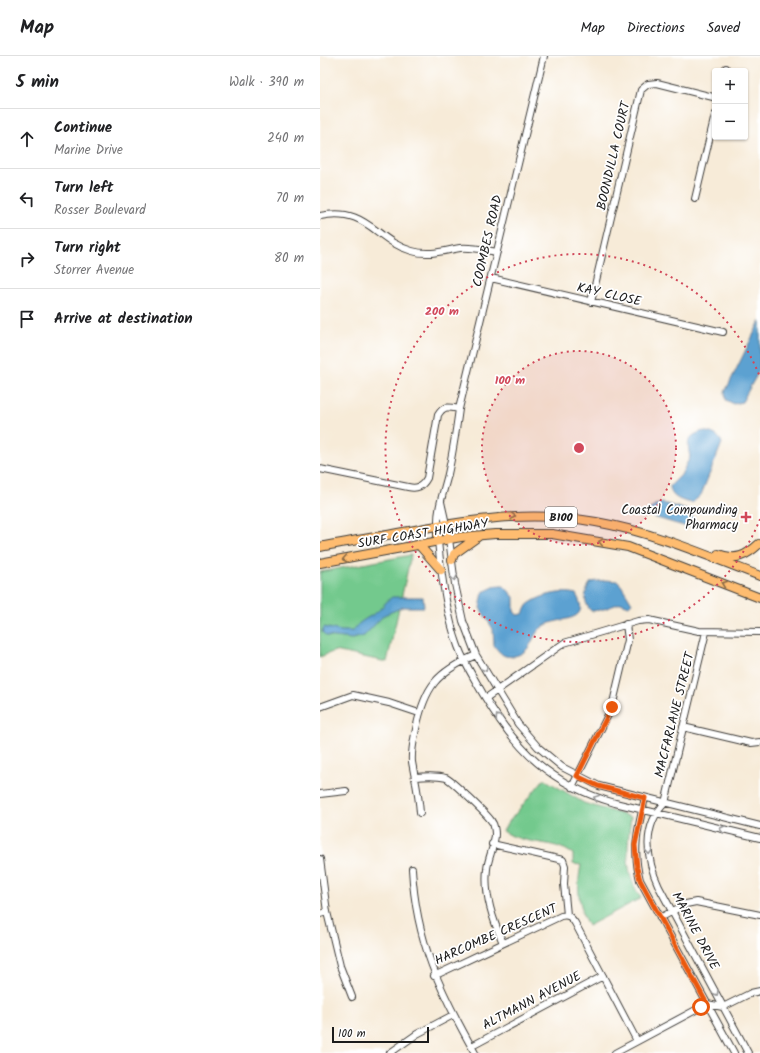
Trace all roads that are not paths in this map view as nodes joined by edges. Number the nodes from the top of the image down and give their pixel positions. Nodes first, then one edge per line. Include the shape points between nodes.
1 (544, 56) edge
2 (712, 97) edge
3 (712, 128) edge
4 (695, 199) dead end
5 (320, 216) edge
6 (497, 252) junction
7 (491, 278) junction
8 (591, 302) junction
9 (723, 332) dead end
10 (459, 409) junction
11 (320, 469) edge
12 (441, 502) junction
13 (446, 524) junction
14 (438, 526) junction
15 (479, 536) junction
16 (449, 540) junction
17 (438, 542) junction
18 (673, 542) junction
19 (760, 544) edge
20 (418, 545) junction
21 (320, 546) edge
22 (452, 560) junction
23 (320, 563) edge
24 (441, 570) junction
25 (760, 576) edge
26 (760, 598) edge
27 (626, 624) junction
28 (706, 632) junction
29 (760, 632) edge
30 (476, 655) junction
31 (464, 660) junction
32 (496, 690) junction
33 (486, 698) junction
34 (320, 707) edge
35 (420, 713) junction
36 (683, 727) junction
37 (760, 742) edge
38 (577, 776) junction
39 (415, 777) junction
40 (572, 787) junction
41 (346, 791) dead end
42 (320, 794) edge
43 (645, 798) junction
44 (664, 803) junction
45 (642, 810) junction
46 (420, 813) dead end
47 (655, 813) junction
48 (760, 826) edge
49 (760, 838) edge
50 (492, 844) junction
51 (320, 859) edge
52 (412, 869) dead end
53 (672, 911) junction
54 (327, 912) junction
55 (320, 914) edge
56 (566, 915) junction
57 (760, 915) edge
58 (660, 918) junction
59 (502, 943) junction
60 (434, 976) junction
61 (603, 976) junction
62 (760, 991) edge
63 (352, 997) dead end
64 (707, 1004) junction
65 (723, 1007) junction
66 (453, 1015) junction
67 (637, 1041) junction
68 (472, 1046) junction
69 (390, 1053) edge
70 (475, 1053) edge
71 (615, 1053) edge
72 (734, 1053) edge
73 (748, 1053) edge

1 - 6 street, COOMBES ROAD
2 - 8 street, BOONDILLA COURT via 657,83 648,84 641,90
3 - 4 street
5 - 6 street via 339,215 361,220 395,244 419,253 435,254 468,248
6 - 7 street, COOMBES ROAD
7 - 8 street, KAY CLOSE
7 - 10 street, COOMBES ROAD
8 - 9 street, KAY CLOSE
10 - 11 street via 443,408 438,415 427,478 421,486 408,487
10 - 12 street, COOMBES ROAD
12 - 13 street, COOMBES ROAD
12 - 14 street, COOMBES ROAD via 437,513
13 - 14 main road, SURF COAST HIGHWAY / B100
13 - 16 main road
13 -> 18 main road, SURF COAST HIGHWAY / B100 via 502,516 566,517 624,528
14 - 17 main road
14 - 21 main road, SURF COAST HIGHWAY / B100
15 - 16 main road, SURF COAST HIGHWAY / B100
15 - 22 main road via 454,554
26 -> 15 main road, SURF COAST HIGHWAY / B100 via 628,547 552,534
16 - 17 main road, SURF COAST HIGHWAY / B100
16 - 22 street
17 - 20 main road, SURF COAST HIGHWAY / B100
17 - 24 street
18 - 19 main road via 686,543 733,558 749,553
18 - 25 main road, SURF COAST HIGHWAY / B100
20 -> 23 main road, SURF COAST HIGHWAY / B100
20 - 24 main road
22 -> 30 street via 463,621
24 - 31 street via 452,626
27 - 28 street via 649,620
27 - 32 street via 564,643
27 - 38 street via 628,640 612,707
28 - 29 street
28 - 36 street, MACFARLANE STREET
30 - 31 street
30 -> 32 street
31 - 33 street
31 - 35 street via 442,674 429,689
32 - 33 street
32 - 38 street via 518,724 538,748
40 -> 33 street via 538,765 522,749 504,727
34 - 35 street via 353,695
35 - 39 street via 412,760
36 - 37 street via 751,743
36 - 44 street, MACFARLANE STREET
38 - 40 street
38 - 43 street via 598,786
39 - 46 street
39 - 50 street via 446,778 462,790 492,822 495,833
45 -> 40 street via 602,800
41 - 42 street
43 - 44 street
43 - 45 street, MARINE DRIVE
44 - 47 street
44 - 48 street
45 - 47 street
45 - 58 street, MARINE DRIVE via 635,845 637,868 640,880
49 -> 47 street
47 -> 53 street, MARINE DRIVE via 648,844 650,865
50 - 56 street via 563,860
50 - 59 street via 486,888
51 - 54 street
52 - 60 street via 414,897
53 - 57 street via 692,902 702,902
53 - 58 street
53 -> 65 street, MARINE DRIVE
54 - 55 street
54 - 63 street via 340,966
56 - 59 street, HARCOMBE CRESCENT
56 - 61 street, HARCOMBE CRESCENT via 575,923
58 - 64 street, MARINE DRIVE
59 - 60 street, HARCOMBE CRESCENT
60 - 66 street
61 - 67 street, HARCOMBE CRESCENT
61 - 68 street, ALTMANN AVENUE
62 - 65 street
64 - 65 street
64 - 67 street
64 - 72 street, MARINE DRIVE
65 - 73 street, MARINE DRIVE
66 - 68 street
66 - 69 street via 417,1034
67 - 71 street
68 - 70 street

